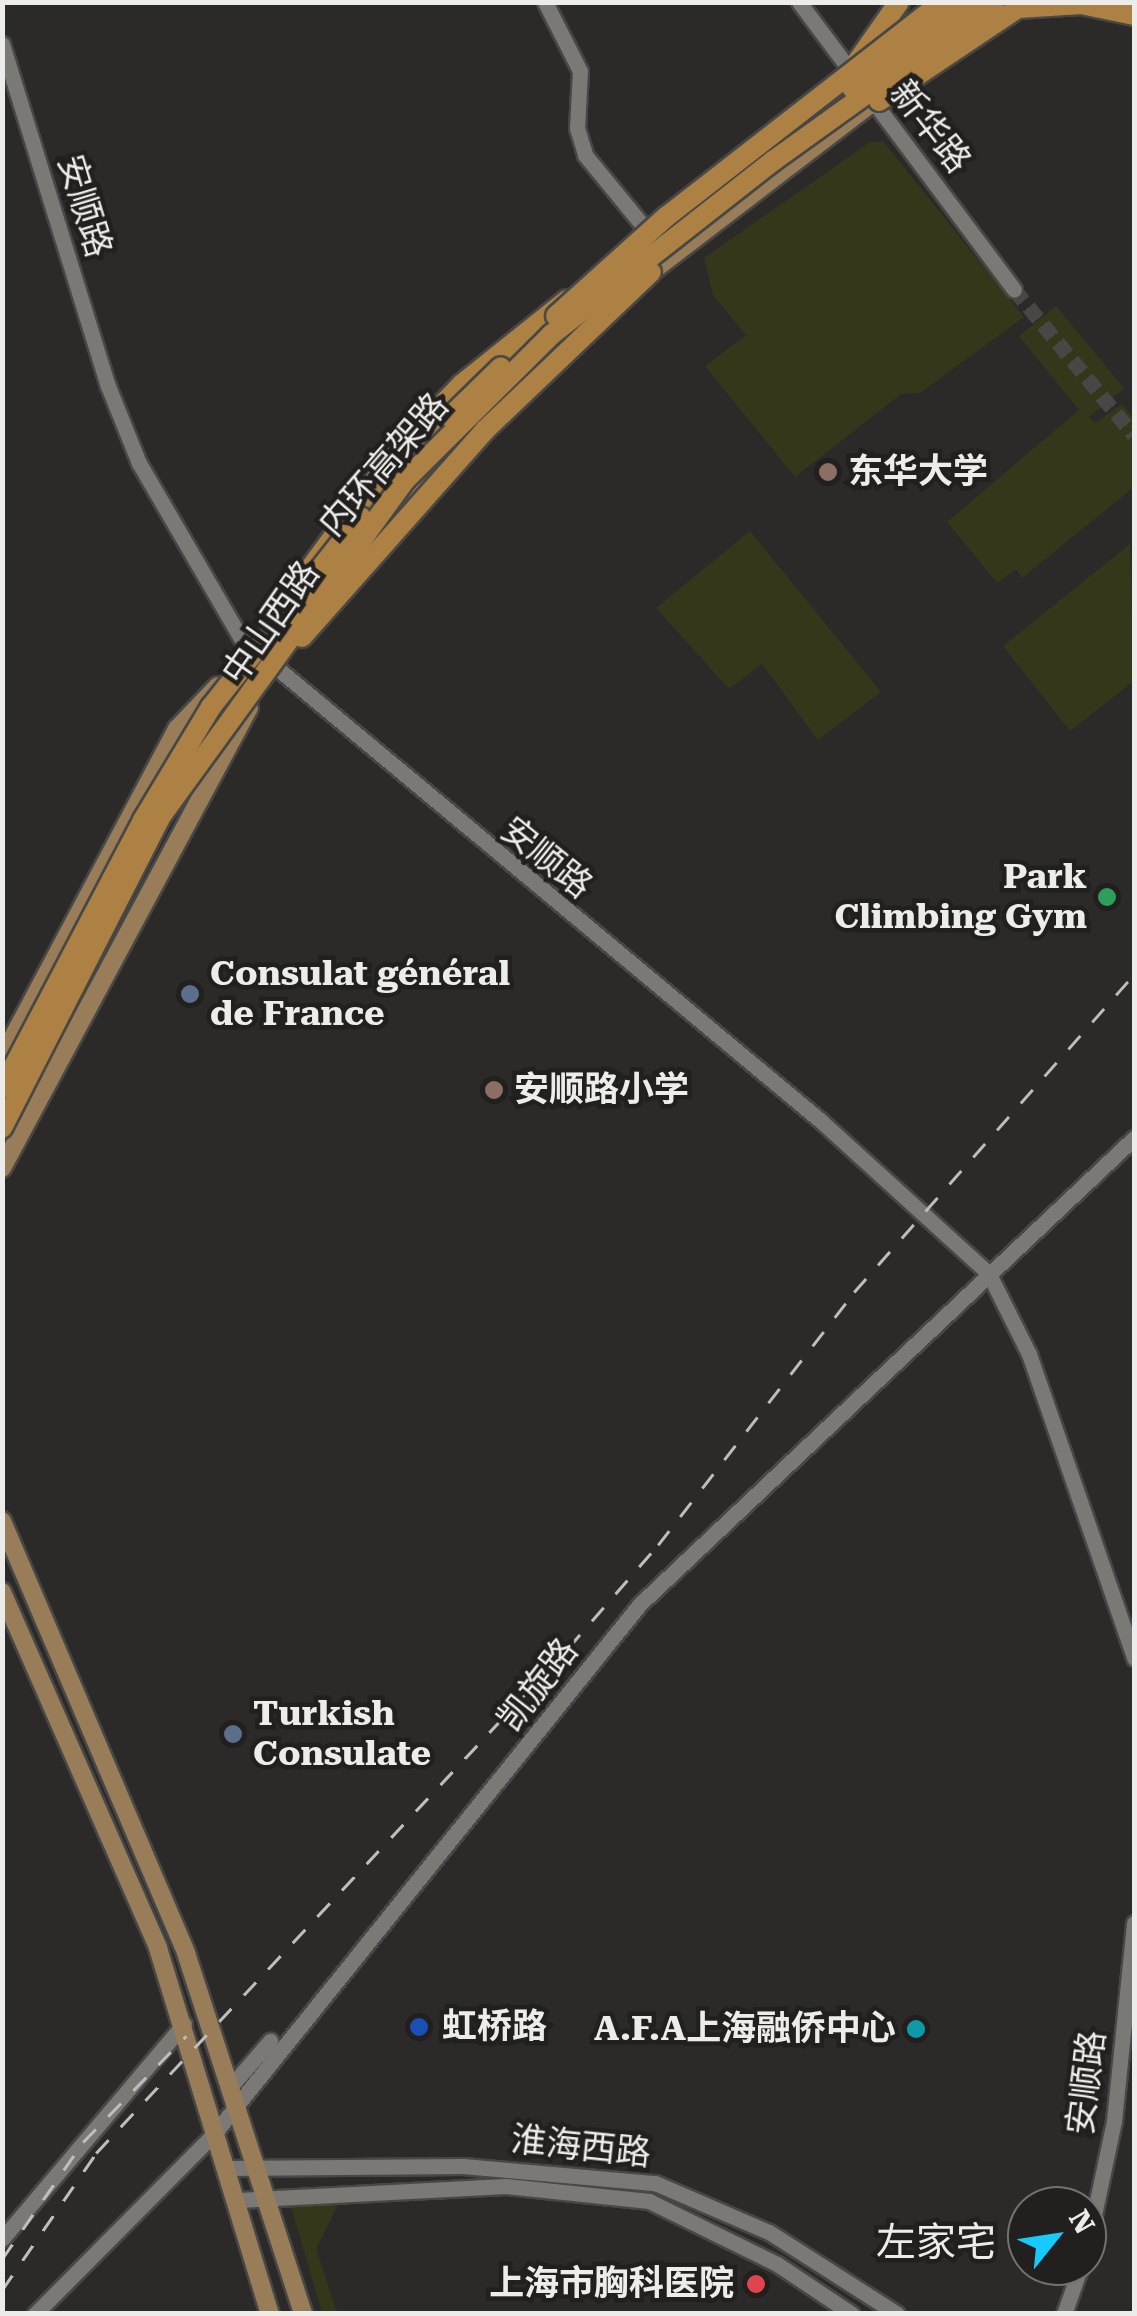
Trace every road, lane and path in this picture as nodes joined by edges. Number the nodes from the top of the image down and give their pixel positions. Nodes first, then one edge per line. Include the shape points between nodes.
1 (545, 2) edge
2 (798, 2) edge
3 (898, 2) edge
4 (994, 2) edge
5 (956, 4) edge
6 (1019, 4) edge
7 (1134, 12) edge
8 (2, 44) edge
9 (858, 73) junction
10 (872, 102) junction
11 (773, 161) junction
12 (654, 240) junction
13 (656, 268) junction
14 (1014, 289) tunnel mouth
15 (540, 330) junction
16 (286, 606) junction
17 (252, 650) junction
18 (273, 666) junction
19 (192, 769) junction
20 (2, 1058) edge
21 (2, 1089) edge
22 (2, 1128) edge
23 (1134, 1138) edge
24 (2, 1168) edge
25 (989, 1274) junction
26 (2, 1521) edge
27 (2, 1592) edge
28 (1134, 1658) edge
29 (560, 1692) dead end
30 (1134, 1923) edge
31 (184, 2024) junction
32 (233, 2093) junction
33 (213, 2135) junction
34 (256, 2164) junction
35 (226, 2168) junction
36 (1100, 2186) edge
37 (264, 2195) junction
38 (238, 2200) junction
39 (2, 2238) edge
40 (1074, 2286) edge
41 (35, 2314) edge
42 (270, 2314) edge
43 (304, 2314) edge
44 (852, 2314) edge
45 (897, 2314) edge
46 (1064, 2314) edge

1 - 12 street via 580,70 576,128 585,155
2 - 9 street, 新华路
3 - 9 highway
4 - 11 highway, 内环高架路, bridge
5 - 9 highway, bridge
5 - 15 highway, 内环高架路, bridge
6 - 7 highway, bridge
6 - 10 main road, 中山西路
6 - 11 highway, bridge via 853,120
7 - 10 main road via 1040,9 918,87
8 - 17 street, 安顺路 via 94,343 140,463
9 - 10 street, 新华路
9 - 12 main road, 中山西路
9 - 15 highway, bridge via 666,216
10 - 13 main road, 中山西路
10 - 14 street, 新华路
11 - 19 highway, 内环高架路, bridge via 551,335 405,480
12 - 16 highway, bridge via 462,384 395,453
12 - 17 main road, 中山西路 via 455,412 358,517
13 - 18 main road, 中山西路 via 484,414 410,494
13 - 19 highway, bridge via 486,430
15 - 16 highway, 内环高架路, bridge via 401,469
16 - 21 highway, 内环高架路, bridge via 172,770
17 - 18 street, 安顺路
17 - 20 main road, 中山西路 via 177,729
18 - 24 main road, 中山西路
18 - 25 street, 安顺路 via 821,1121
19 - 22 highway, 内环高架路, bridge via 131,872
23 - 25 street, 凯旋路
25 - 28 street, 安顺路 via 1029,1354
25 - 32 street, 凯旋路 via 640,1604
26 - 32 main road via 171,1916
27 - 31 main road via 158,1948
29 - 32 street, 凯旋路
30 - 36 street, 安顺路 via 1114,2121
31 - 33 main road
31 - 39 street
32 - 33 street, 凯旋路
32 - 34 main road
33 - 35 main road
33 - 41 street, 凯旋路
34 - 35 street, 淮海西路
34 - 37 main road
34 - 45 street, 淮海西路 via 564,2170 655,2183 768,2232
35 - 38 main road
37 - 38 street, 淮海西路
37 - 43 main road
37 - 44 street, 淮海西路 via 506,2186 649,2201 777,2264
38 - 42 main road
40 - 46 street

